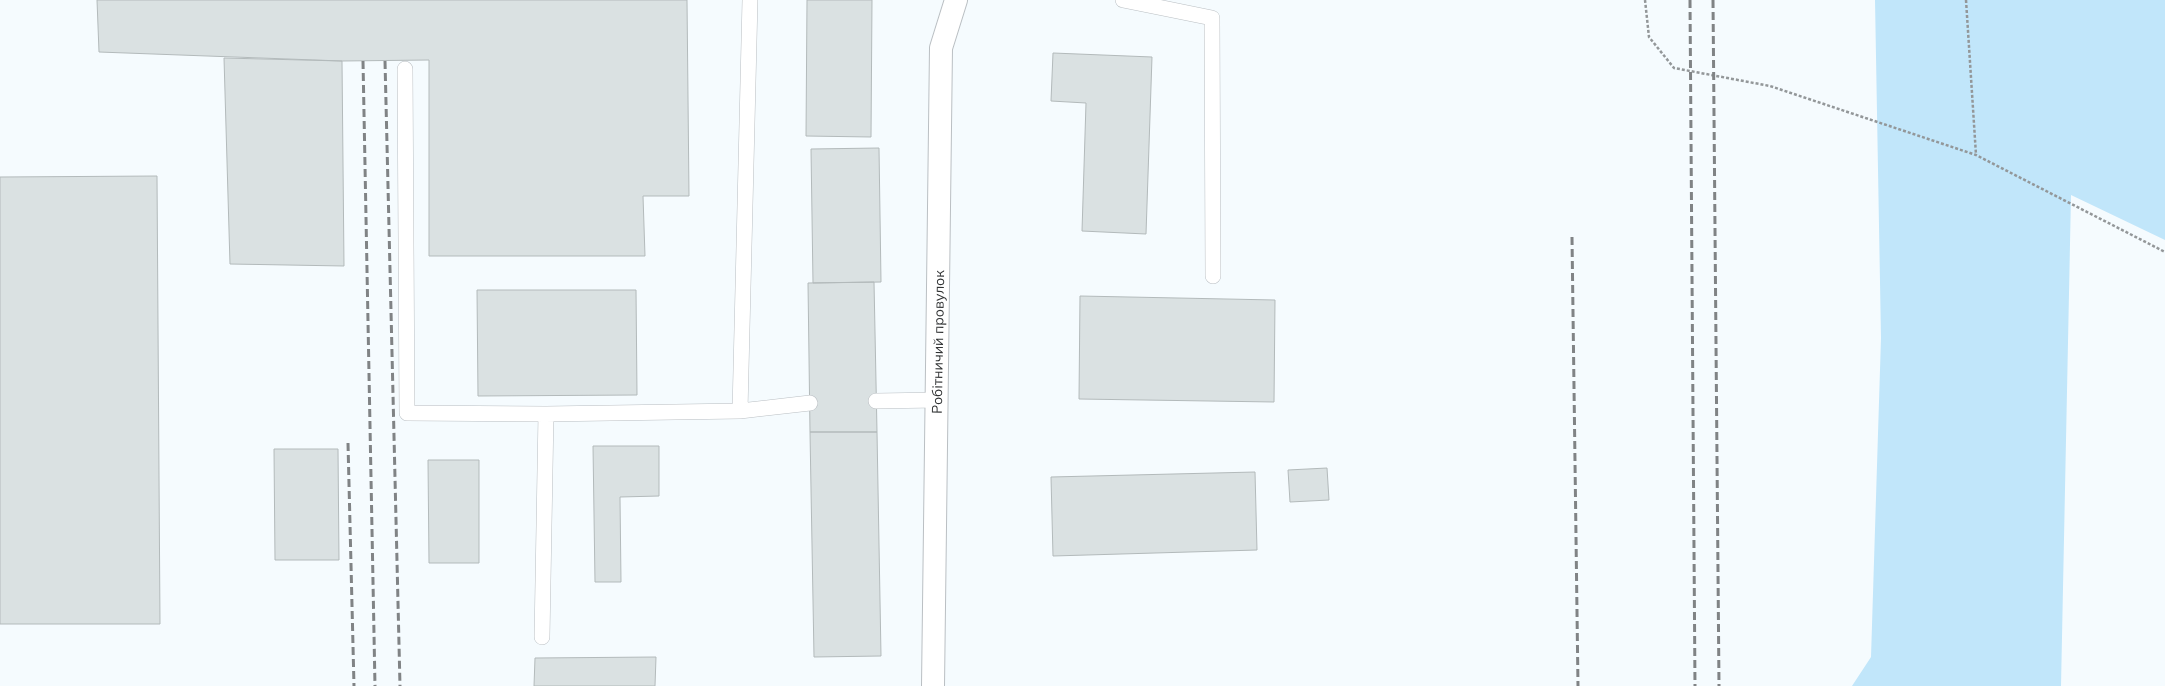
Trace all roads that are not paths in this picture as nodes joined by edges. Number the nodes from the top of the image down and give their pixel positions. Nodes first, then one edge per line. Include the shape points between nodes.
1 (750, 0) edge
2 (956, 0) edge
3 (1123, 0) edge
4 (406, 69) dead end
5 (1213, 276) dead end
6 (876, 400) dead end
7 (937, 400) junction
8 (810, 403) dead end
9 (740, 411) junction
10 (546, 414) junction
11 (542, 637) dead end
12 (933, 686) edge

1 - 9 lane
2 - 7 street, Робітничий провулок via 941,48
3 - 5 lane via 1212,18
4 - 10 lane via 407,413
6 - 7 lane
7 - 12 street, Робітничий провулок
8 - 9 lane
9 - 10 lane
10 - 11 lane

